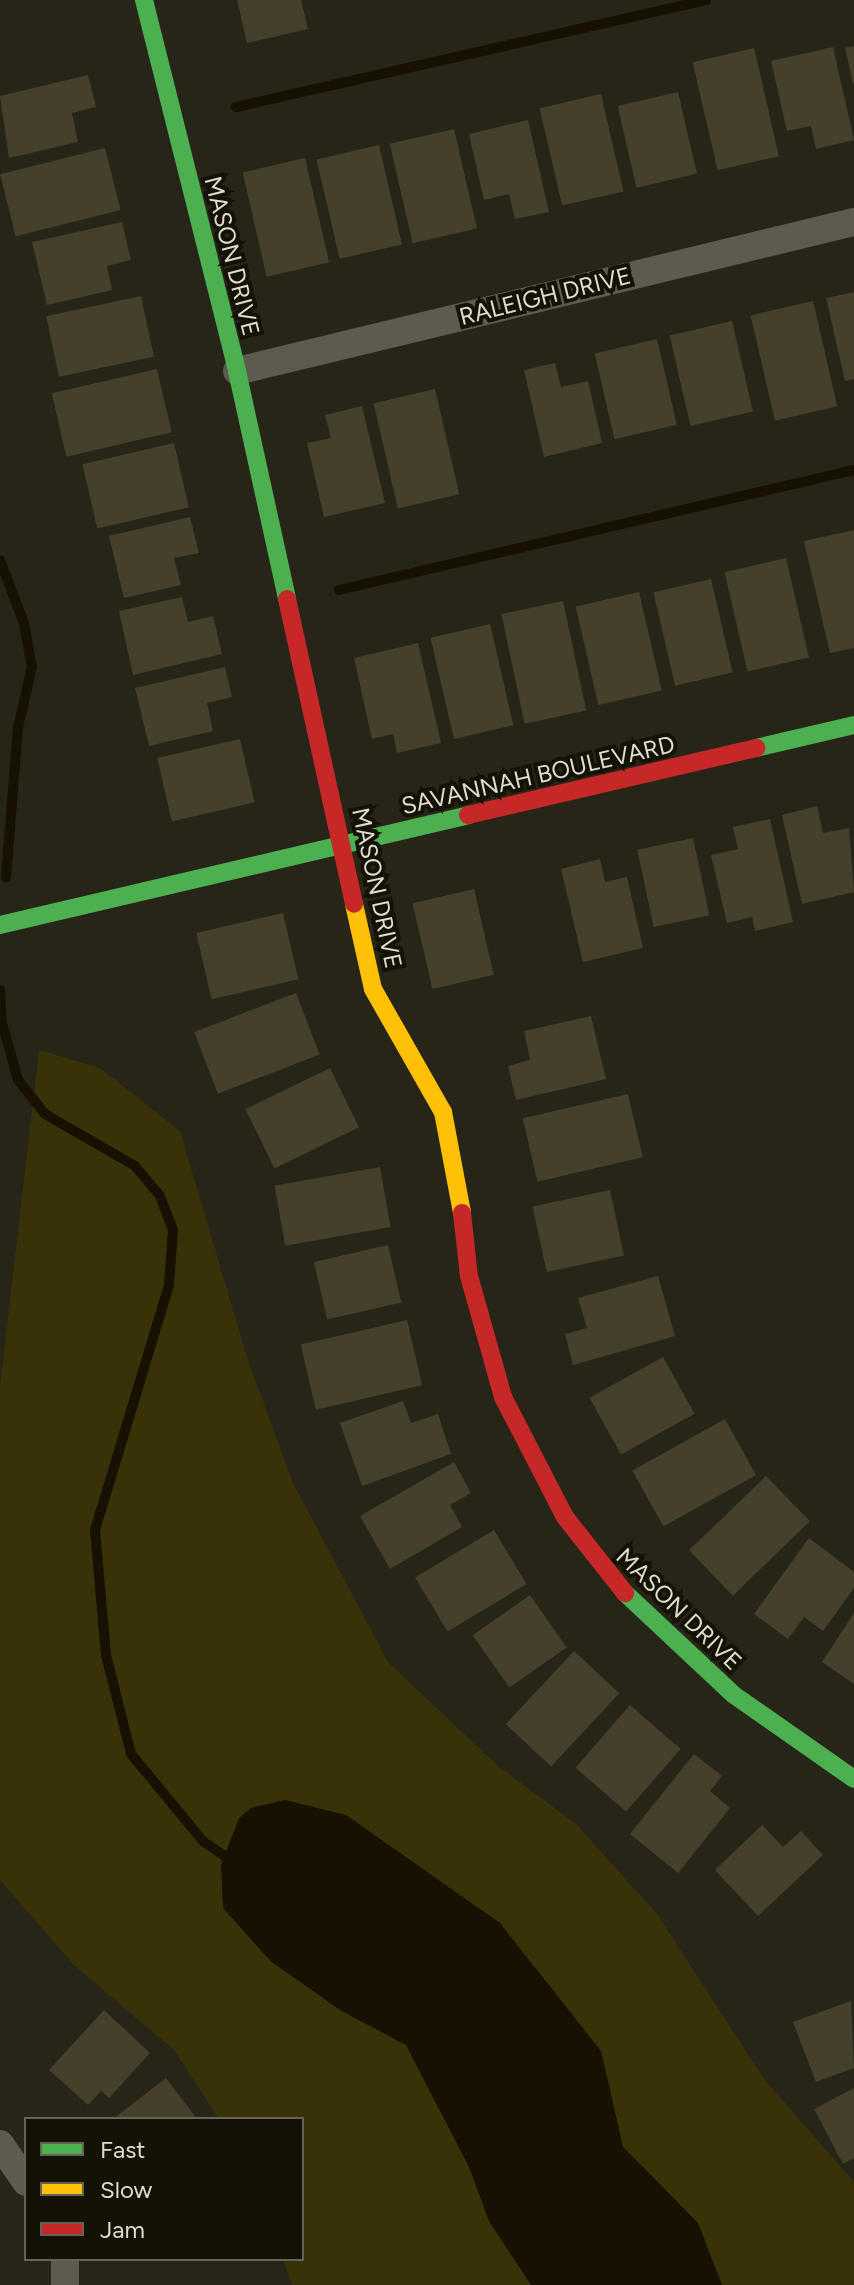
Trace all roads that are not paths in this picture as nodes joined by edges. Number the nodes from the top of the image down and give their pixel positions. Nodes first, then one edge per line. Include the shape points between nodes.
1 (144, 0) edge
2 (854, 222) edge
3 (237, 371) junction
4 (854, 725) edge
5 (345, 847) junction
6 (0, 925) edge
7 (854, 1779) edge
8 (0, 2144) edge
9 (24, 2179) edge
10 (65, 2261) edge
11 (65, 2285) edge

1 - 3 street, MASON DRIVE
2 - 3 street, RALEIGH DRIVE
3 - 5 street, MASON DRIVE
4 - 5 street, SAVANNAH BOULEVARD
5 - 6 street, SAVANNAH BOULEVARD
5 - 7 street, MASON DRIVE via 345,877 373,989 388,1023 432,1087 450,1133 478,1320 503,1397 533,1460 596,1562 639,1610 734,1695
8 - 9 street
10 - 11 street

